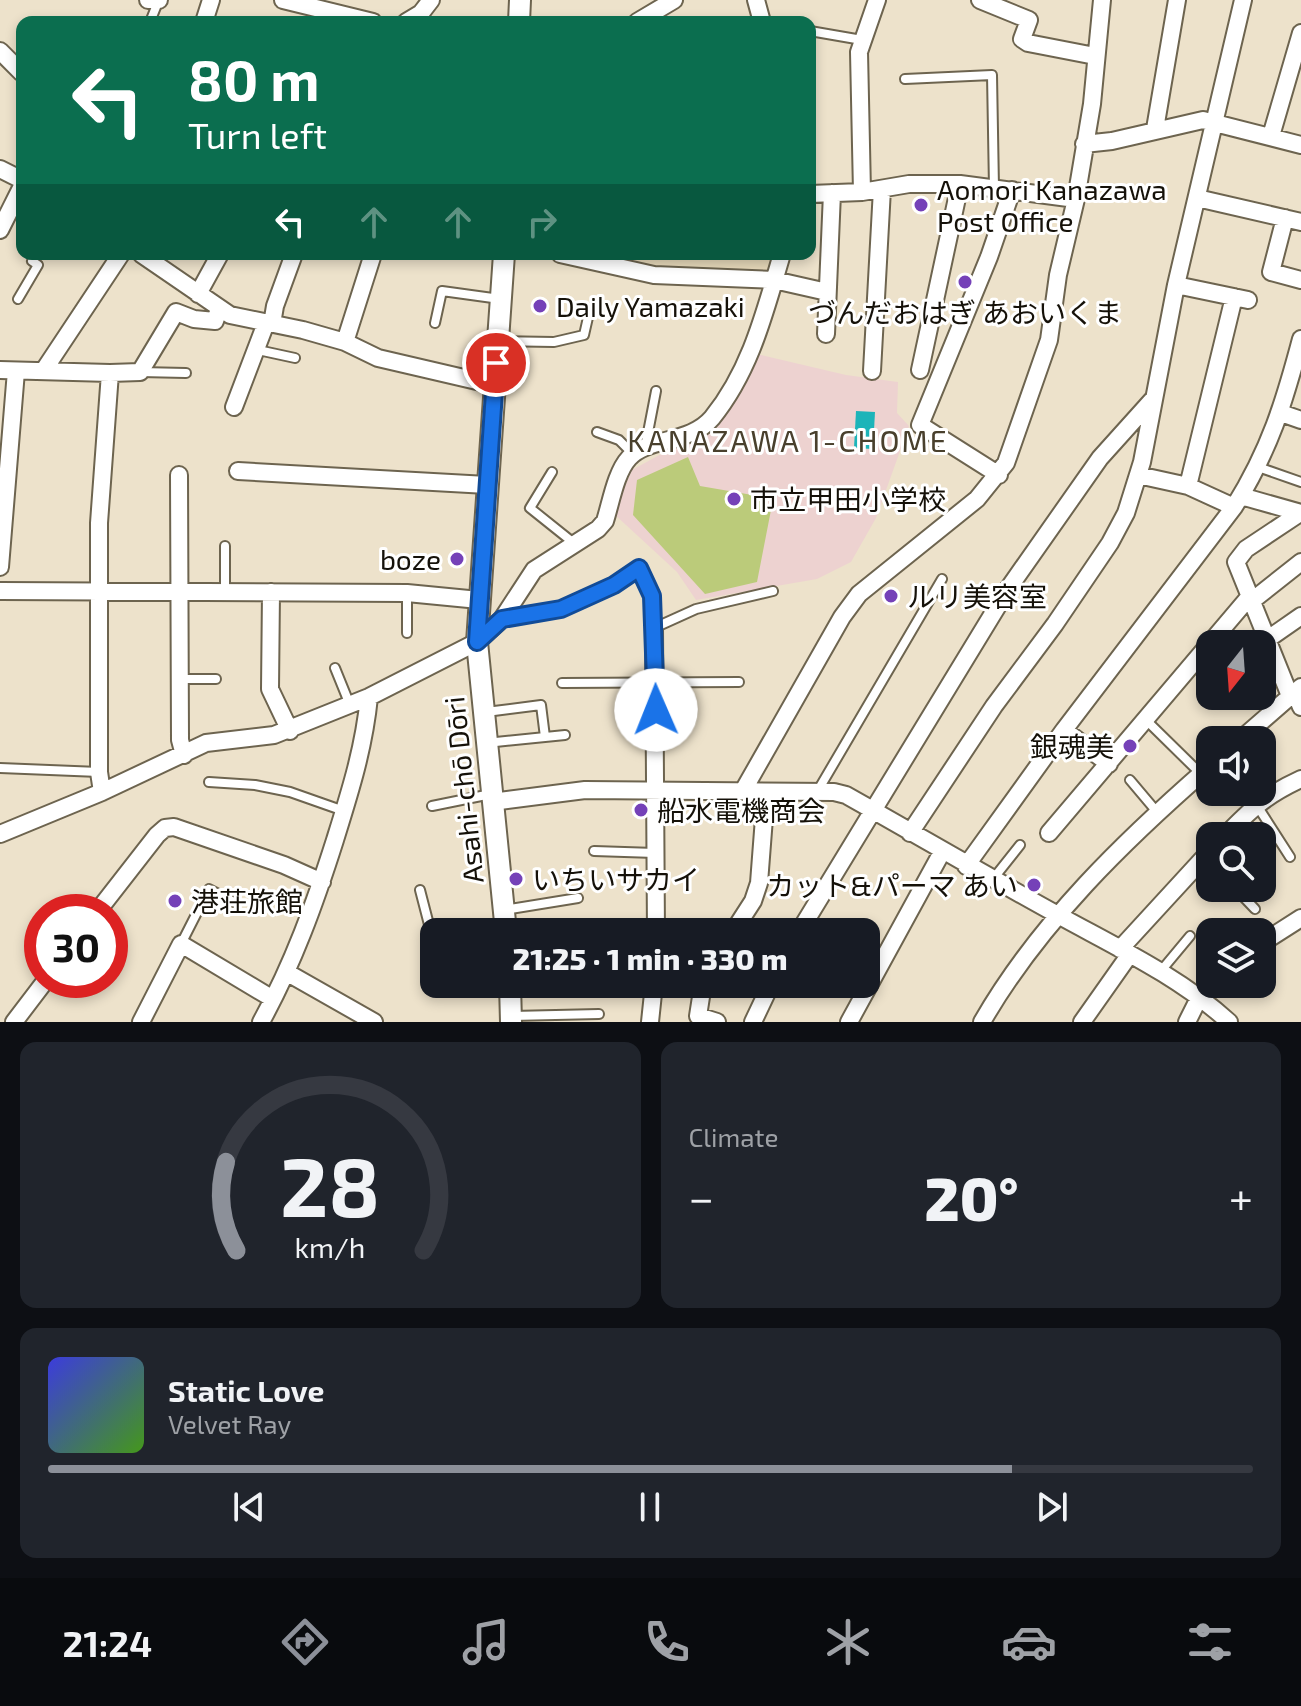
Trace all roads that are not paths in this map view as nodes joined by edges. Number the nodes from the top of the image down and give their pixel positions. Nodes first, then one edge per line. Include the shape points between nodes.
1 (283, 0) edge
2 (431, 0) edge
3 (674, 0) edge
4 (877, 0) edge
5 (980, 0) edge
6 (1102, 0) edge
7 (1177, 0) edge
8 (1243, 0) edge
9 (348, 16) edge
10 (416, 16) edge
11 (647, 16) edge
12 (816, 32) edge
13 (1301, 33) edge
14 (863, 40) junction
15 (0, 51) edge
16 (1095, 56) junction
17 (16, 67) edge
18 (905, 79) dead end
19 (1214, 123) junction
20 (1155, 129) junction
21 (1271, 136) junction
22 (1084, 144) junction
23 (1301, 145) edge
24 (960, 184) junction
25 (994, 188) junction
26 (882, 189) junction
27 (1012, 190) junction
28 (862, 192) junction
29 (832, 193) junction
30 (16, 194) edge
31 (816, 194) edge
32 (1197, 198) junction
33 (1076, 199) junction
34 (1293, 220) edge
35 (0, 230) edge
36 (32, 260) edge
37 (117, 260) edge
38 (150, 260) edge
39 (217, 260) edge
40 (292, 260) edge
41 (371, 260) edge
42 (504, 260) edge
43 (587, 260) edge
44 (780, 260) edge
45 (774, 280) junction
46 (1301, 280) edge
47 (1176, 285) junction
48 (827, 292) junction
49 (198, 294) junction
50 (18, 299) dead end
51 (501, 300) junction
52 (219, 309) junction
53 (589, 313) dead end
54 (435, 323) dead end
55 (269, 324) junction
56 (826, 334) dead end
57 (1301, 339) edge
58 (498, 341) junction
59 (345, 342) junction
60 (258, 350) junction
61 (295, 358) dead end
62 (8, 370) edge
63 (44, 370) junction
64 (920, 370) dead end
65 (872, 371) dead end
66 (140, 372) junction
67 (110, 373) junction
68 (186, 373) dead end
69 (494, 385) junction
70 (656, 391) dead end
71 (1154, 398) junction
72 (234, 407) dead end
73 (1281, 413) junction
74 (1301, 420) edge
75 (597, 432) dead end
76 (639, 452) junction
77 (1258, 467) junction
78 (238, 471) dead end
79 (552, 472) dead end
80 (179, 475) dead end
81 (999, 475) junction
82 (1138, 475) junction
83 (1301, 482) edge
84 (487, 485) junction
85 (1188, 486) junction
86 (1237, 501) junction
87 (1301, 513) edge
88 (575, 544) junction
89 (225, 546) dead end
90 (1301, 562) edge
91 (0, 567) edge
92 (942, 579) dead end
93 (0, 591) edge
94 (773, 591) dead end
95 (99, 592) junction
96 (178, 592) junction
97 (225, 592) junction
98 (271, 592) junction
99 (407, 593) junction
100 (1252, 598) junction
101 (479, 600) junction
102 (1301, 616) edge
103 (502, 619) junction
104 (654, 628) junction
105 (1261, 630) edge
106 (407, 633) dead end
107 (1276, 634) edge
108 (477, 642) junction
109 (1276, 661) edge
110 (335, 668) dead end
111 (179, 679) junction
112 (216, 679) dead end
113 (739, 682) dead end
114 (562, 683) dead end
115 (656, 683) junction
116 (1297, 696) edge
117 (369, 697) junction
118 (350, 705) junction
119 (483, 713) junction
120 (1146, 720) junction
121 (1258, 726) edge
122 (1064, 730) junction
123 (290, 731) junction
124 (565, 735) dead end
125 (545, 737) junction
126 (486, 743) junction
127 (184, 755) junction
128 (1196, 762) edge
129 (1109, 764) junction
130 (0, 768) edge
131 (99, 772) junction
132 (1196, 779) edge
133 (1301, 779) edge
134 (1130, 780) dead end
135 (209, 782) dead end
136 (656, 789) junction
137 (1276, 790) edge
138 (743, 791) junction
139 (102, 792) junction
140 (766, 792) junction
141 (817, 793) junction
142 (492, 798) junction
143 (432, 806) dead end
144 (1254, 806) edge
145 (1257, 806) edge
146 (872, 810) junction
147 (344, 811) junction
148 (1157, 812) junction
149 (1239, 822) edge
150 (910, 833) junction
151 (1049, 833) dead end
152 (0, 834) edge
153 (1020, 845) dead end
154 (594, 851) dead end
155 (942, 852) junction
156 (656, 853) junction
157 (1290, 857) dead end
158 (966, 866) junction
159 (1196, 871) edge
160 (992, 879) junction
161 (322, 882) junction
162 (420, 890) dead end
163 (112, 894) edge
164 (578, 898) dead end
165 (234, 902) dead end
166 (1248, 902) edge
167 (1255, 909) dead end
168 (503, 910) junction
169 (1058, 915) junction
170 (427, 918) edge
171 (504, 918) edge
172 (656, 918) edge
173 (742, 918) edge
174 (807, 918) edge
175 (1301, 918) edge
176 (1276, 934) edge
177 (1190, 936) dead end
178 (181, 944) junction
179 (1125, 951) junction
180 (286, 972) junction
181 (1159, 973) junction
182 (1196, 996) edge
183 (32, 998) edge
184 (510, 998) edge
185 (653, 998) edge
186 (701, 998) edge
187 (764, 998) edge
188 (1199, 998) joint
189 (273, 999) junction
190 (599, 1014) dead end
191 (511, 1019) edge
192 (14, 1022) edge
193 (141, 1022) edge
194 (261, 1022) edge
195 (374, 1022) edge
196 (650, 1022) edge
197 (717, 1022) edge
198 (753, 1022) edge
199 (849, 1022) edge
200 (982, 1022) edge
201 (1082, 1022) edge
202 (1187, 1022) edge
203 (1229, 1022) edge

1 - 9 street
2 - 10 street
3 - 11 street
4 - 14 street
5 - 16 street via 1029,20 1022,39 1028,43
6 - 16 street
7 - 20 street
8 - 19 street
12 - 14 lane
13 - 21 street
14 - 28 street
15 - 17 street
16 - 22 street
18 - 25 lane via 992,75
19 - 20 street via 1203,120
19 - 21 street
19 - 32 street
20 - 22 street
21 - 23 street
22 - 33 street
24 - 25 street
24 - 26 street
24 - 64 street
25 - 27 street
26 - 28 street
26 - 65 street
27 - 33 street
27 - 81 street via 920,425
28 - 29 street
29 - 31 street
29 - 48 street
30 - 35 street
32 - 34 street
32 - 47 street
33 - 81 street via 1049,340
34 - 46 street via 1271,272
36 - 50 lane via 38,265
37 - 63 street
38 - 49 street
39 - 49 street
40 - 55 street
41 - 59 street
42 - 51 street, Asahi-chō Dōri
43 - 45 street via 654,275
44 - 45 street
45 - 48 street
45 - 76 street via 753,350 711,420 686,436
47 - 71 street
47 - 85 street via 1241,299
48 - 56 street
49 - 52 street
51 - 54 lane via 442,291
51 - 58 street, Asahi-chō Dōri
52 - 55 street
52 - 66 street via 215,321 176,312
53 - 58 lane via 584,335 554,342
55 - 59 street
55 - 60 street
57 - 73 street
58 - 69 street, Asahi-chō Dōri
59 - 69 street via 378,358
60 - 61 lane
60 - 72 street
62 - 63 street
62 - 91 street
63 - 67 street
66 - 67 street
66 - 68 lane
67 - 95 street
69 - 84 street, Asahi-chō Dōri
70 - 76 lane
71 - 82 street
71 - 146 street via 1100,458 1008,589
73 - 74 street
73 - 77 street
75 - 76 lane
76 - 88 street via 621,474 605,521
77 - 83 lane
77 - 86 street
78 - 84 street
79 - 88 lane via 530,508
80 - 96 street
81 - 138 street via 947,526 859,594
82 - 85 street
82 - 150 street via 1110,543
84 - 101 street, Asahi-chō Dōri
85 - 86 street
86 - 87 street
86 - 122 street
87 - 100 street via 1246,549 1236,562
88 - 103 street via 534,570
89 - 97 lane
90 - 100 street
92 - 141 lane
93 - 95 street
94 - 104 lane via 696,609
95 - 96 street
95 - 131 street
96 - 97 street
96 - 111 street
97 - 98 street
98 - 99 street
98 - 123 street via 270,689
99 - 101 street
99 - 106 lane
100 - 105 street
100 - 120 street
101 - 108 street, Asahi-chō Dōri
102 - 107 street
103 - 104 lane via 561,609 639,568 652,596
103 - 108 street
104 - 115 street
108 - 117 street
108 - 119 street, Asahi-chō Dōri
109 - 116 street
110 - 118 lane
111 - 112 lane
111 - 127 street
113 - 115 lane
114 - 115 lane
115 - 136 street
116 - 121 street
117 - 118 street
117 - 147 street via 365,741
118 - 123 street
119 - 125 lane via 541,705
119 - 126 street, Asahi-chō Dōri
120 - 128 lane
120 - 129 street
122 - 129 street
122 - 158 street
123 - 127 street via 206,743
124 - 125 lane
125 - 126 lane
126 - 142 street, Asahi-chō Dōri
127 - 139 street
129 - 151 street
130 - 131 lane
131 - 139 street
132 - 148 street
133 - 137 street
134 - 148 lane
135 - 147 lane via 290,792
136 - 138 street
136 - 142 street
136 - 156 street
138 - 140 street
139 - 152 street
140 - 141 street
140 - 173 street via 759,883
141 - 146 street via 846,795
142 - 143 lane
142 - 168 street, Asahi-chō Dōri
144 - 149 street
145 - 157 lane
146 - 150 street
146 - 174 street
147 - 161 street
148 - 169 street
150 - 155 street
153 - 160 lane
154 - 156 lane
155 - 158 street
155 - 199 street
156 - 172 street
158 - 160 street
159 - 179 street
160 - 169 street
161 - 163 street via 174,827 165,828
161 - 180 street
162 - 170 lane
164 - 168 lane
165 - 178 lane via 209,889
166 - 167 lane
168 - 171 street, Asahi-chō Dōri
169 - 179 street
169 - 200 street
175 - 176 street
177 - 181 lane
178 - 189 street
178 - 193 street
179 - 181 street
179 - 201 street
180 - 189 street
180 - 195 street
181 - 182 street
183 - 192 street
184 - 191 street
185 - 196 street
186 - 197 street via 698,1016
187 - 198 street
188 - 202 street
188 - 203 street
189 - 194 street
190 - 191 lane

